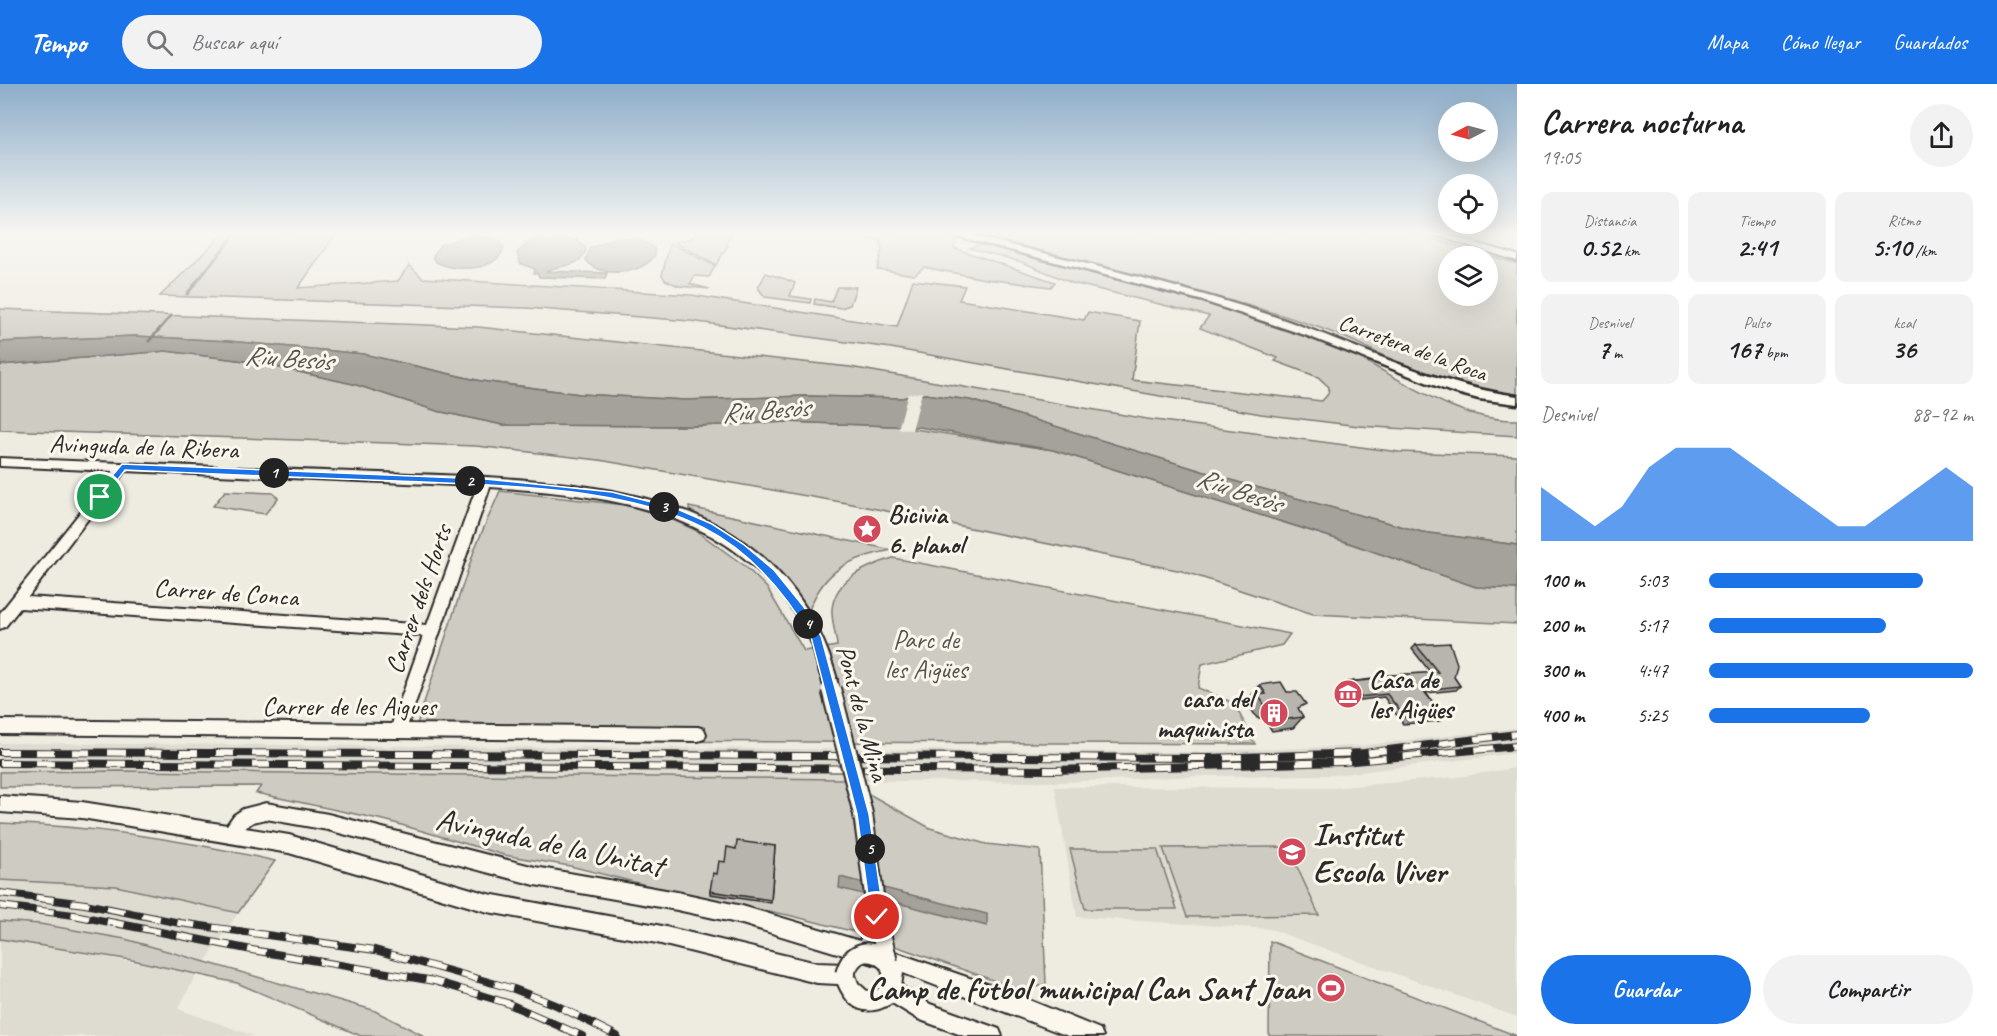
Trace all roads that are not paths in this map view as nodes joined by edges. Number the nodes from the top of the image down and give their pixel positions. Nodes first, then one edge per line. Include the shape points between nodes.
1 (1128, 277) edge
2 (1517, 400) edge
3 (0, 462) edge
4 (122, 467) junction
5 (485, 482) junction
6 (645, 501) joint
7 (18, 602) junction
8 (0, 623) edge
9 (430, 631) junction
10 (0, 727) edge
11 (397, 732) junction
12 (698, 734) dead end
13 (0, 804) edge
14 (232, 834) junction
15 (877, 917) junction
16 (866, 950) junction
17 (888, 962) junction
18 (845, 974) junction
19 (891, 991) junction
20 (992, 1036) edge
21 (1093, 1036) edge

1 - 2 street, Carretera de la Roca via 1204,297 1309,332 1454,388
3 - 4 street, Avinguda de la Ribera
4 - 5 street, Avinguda de la Ribera
4 - 7 street
5 - 6 street, Avinguda de la Ribera via 537,485
5 - 9 street, Carrer dels Horts
6 - 15 street, Pont de la Mina, bridge via 709,526 757,559 785,589 816,636 863,814
7 - 8 street
7 - 9 street, Carrer de Conca
9 - 11 street, Carrer dels Horts
10 - 11 street, Carrer de les Aigues
11 - 12 street, Carrer de les Aigues
13 - 14 street via 82,810
14 - 18 street via 310,848 488,903 699,943 817,973
14 - 21 street, Avinguda de la Unitat via 240,821 266,811 328,822 535,876 742,915 908,965
15 - 16 street
15 - 17 street, bridge
16 - 17 street, bridge via 882,955
16 - 18 street, bridge via 852,956
17 - 19 street via 893,972
18 - 19 street via 849,989 862,1000 878,1002
19 - 20 street via 914,1006

